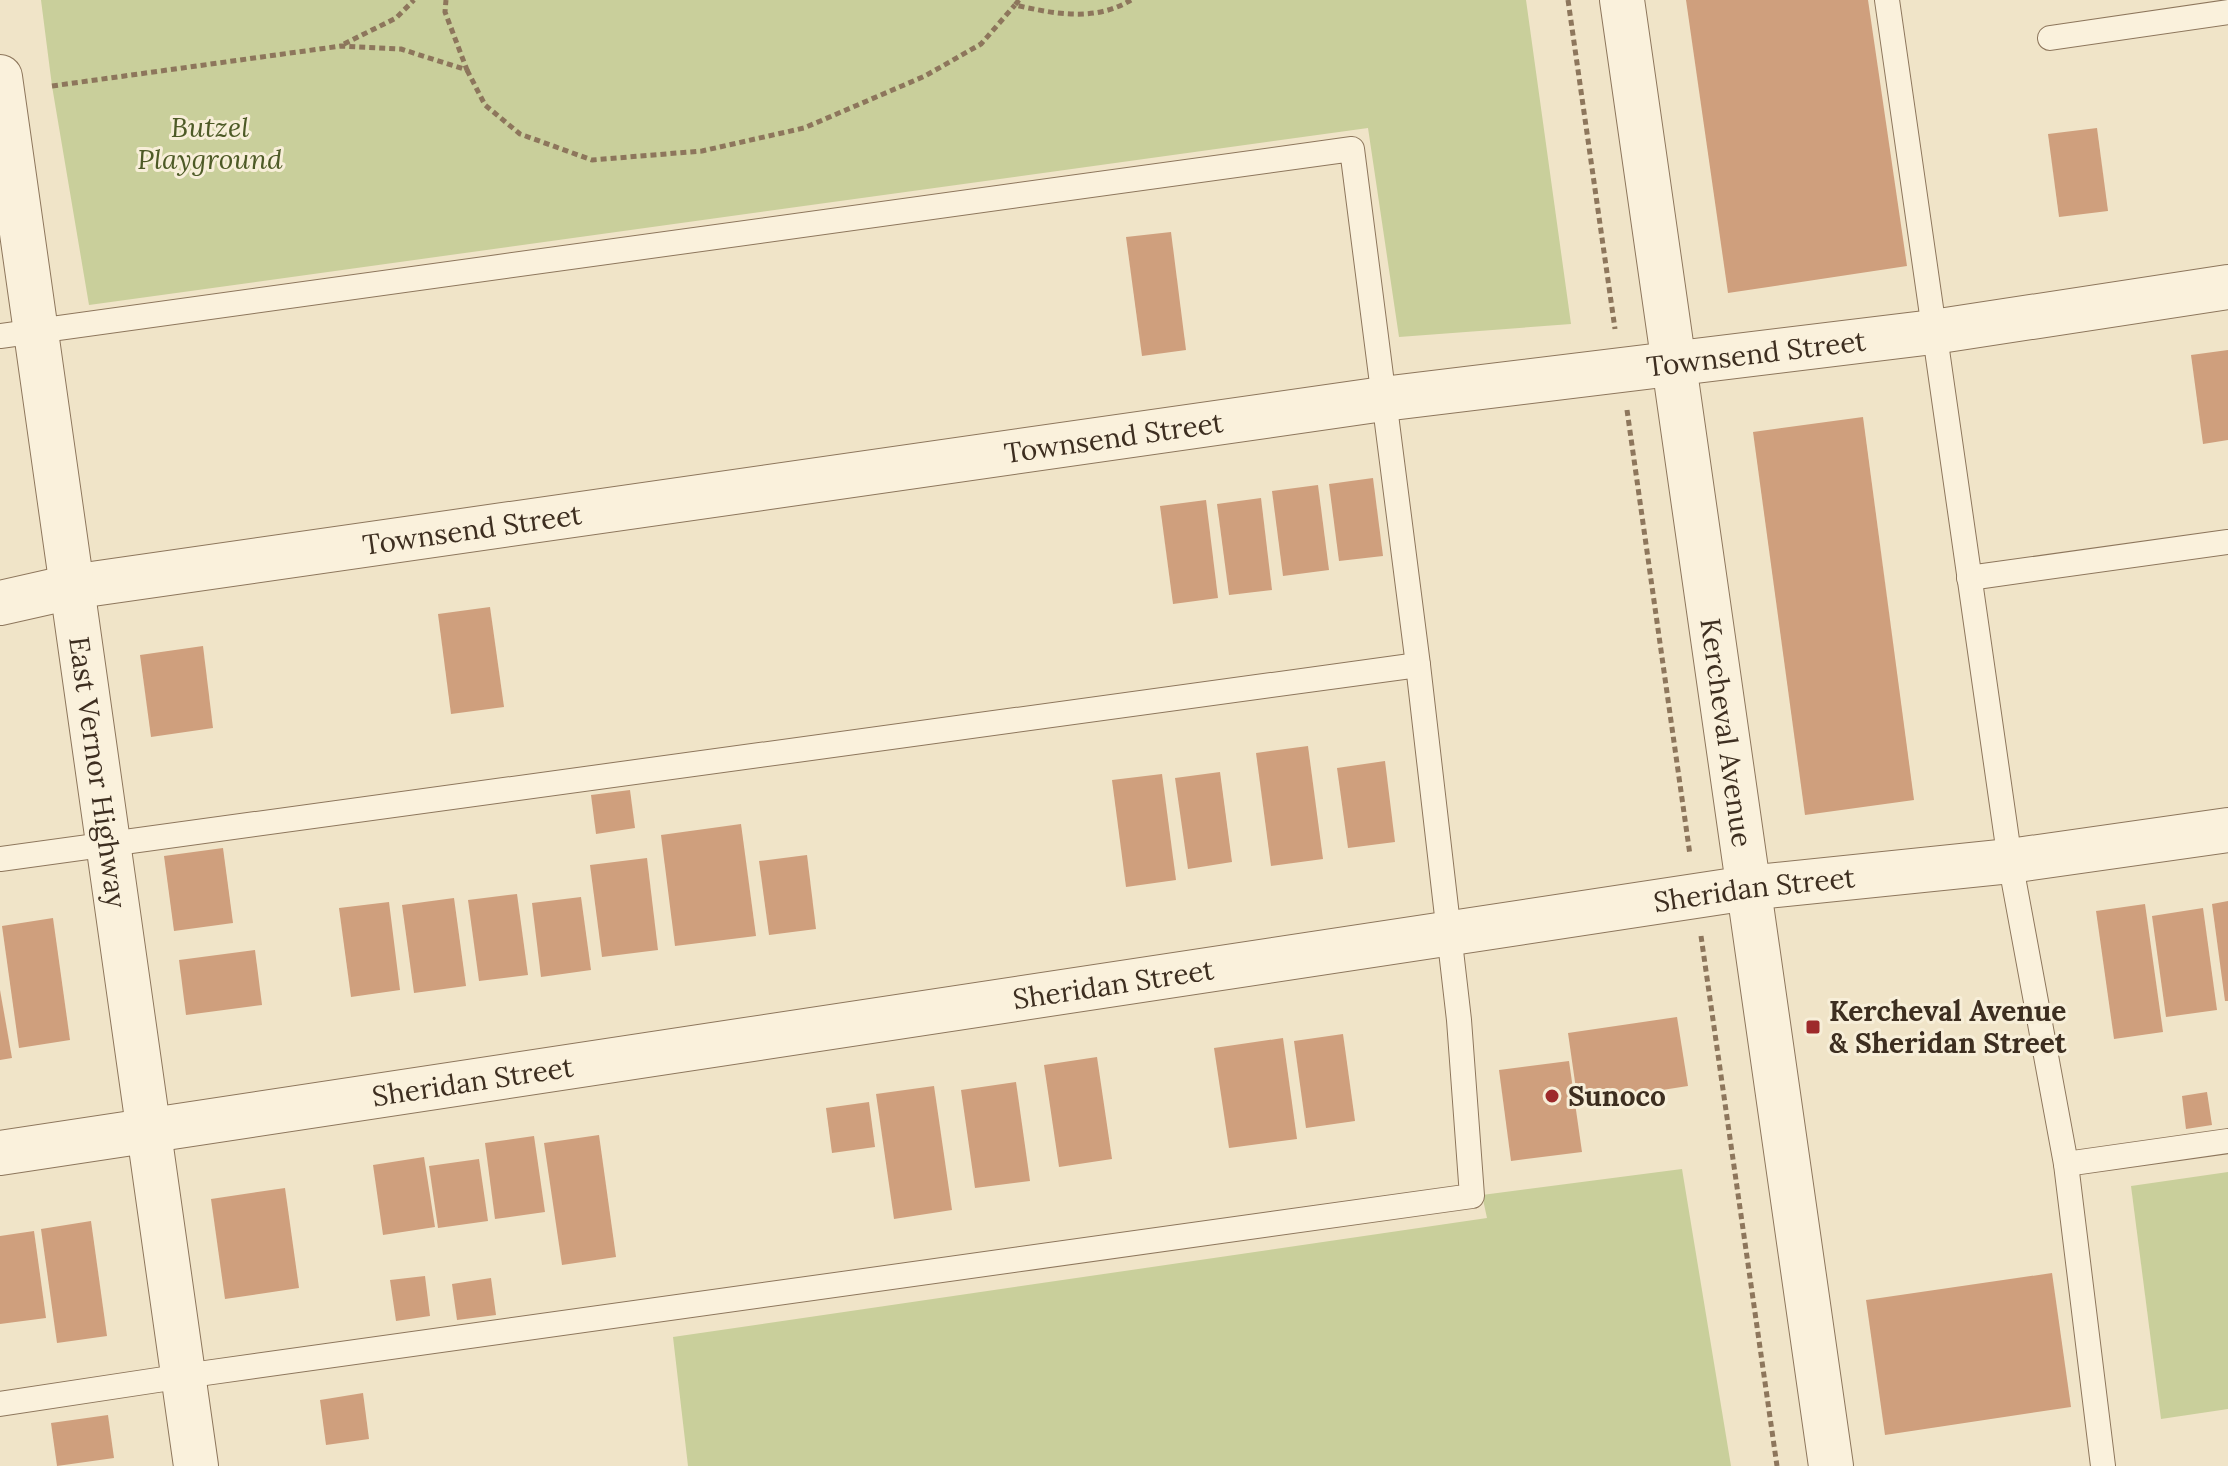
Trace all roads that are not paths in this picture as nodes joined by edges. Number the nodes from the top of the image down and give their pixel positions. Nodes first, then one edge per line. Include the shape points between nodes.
1 (1622, 0) edge
2 (1887, 0) edge
3 (2228, 12) edge
4 (2050, 38) dead end
5 (0, 80) edge
6 (2228, 287) edge
7 (1933, 332) junction
8 (18, 333) edge
9 (1674, 362) junction
10 (1383, 399) junction
11 (2228, 542) edge
12 (1969, 578) junction
13 (71, 587) junction
14 (0, 603) edge
15 (1418, 665) junction
16 (2228, 830) edge
17 (108, 842) junction
18 (0, 859) edge
19 (2010, 861) junction
20 (1748, 888) junction
21 (1448, 934) junction
22 (149, 1132) junction
23 (2228, 1141) edge
24 (0, 1153) edge
25 (2066, 1164) junction
26 (184, 1376) junction
27 (0, 1404) edge
28 (196, 1466) edge
29 (1831, 1466) edge
30 (2103, 1466) edge

1 - 9 street, Kercheval Avenue
2 - 7 lane
3 - 4 lane
5 - 8 street, East Vernor Highway
6 - 7 street, Townsend Street
7 - 9 street, Townsend Street
7 - 12 lane
8 - 10 lane via 1352,149
8 - 13 street, East Vernor Highway
9 - 10 street, Townsend Street
9 - 20 street, Kercheval Avenue
10 - 13 street, Townsend Street
10 - 15 lane
11 - 12 lane
12 - 19 lane
13 - 14 street, Townsend Street
13 - 17 street, East Vernor Highway
15 - 17 lane
15 - 21 lane
16 - 19 street, Sheridan Street
17 - 18 lane
17 - 22 street, East Vernor Highway
19 - 20 street, Sheridan Street
19 - 25 lane
20 - 21 street, Sheridan Street
20 - 29 street, Kercheval Avenue
21 - 22 street, Sheridan Street
21 - 26 lane via 1472,1196
22 - 24 street, Sheridan Street
22 - 26 street, East Vernor Highway
23 - 25 lane
25 - 30 lane
26 - 27 lane
26 - 28 street, East Vernor Highway

